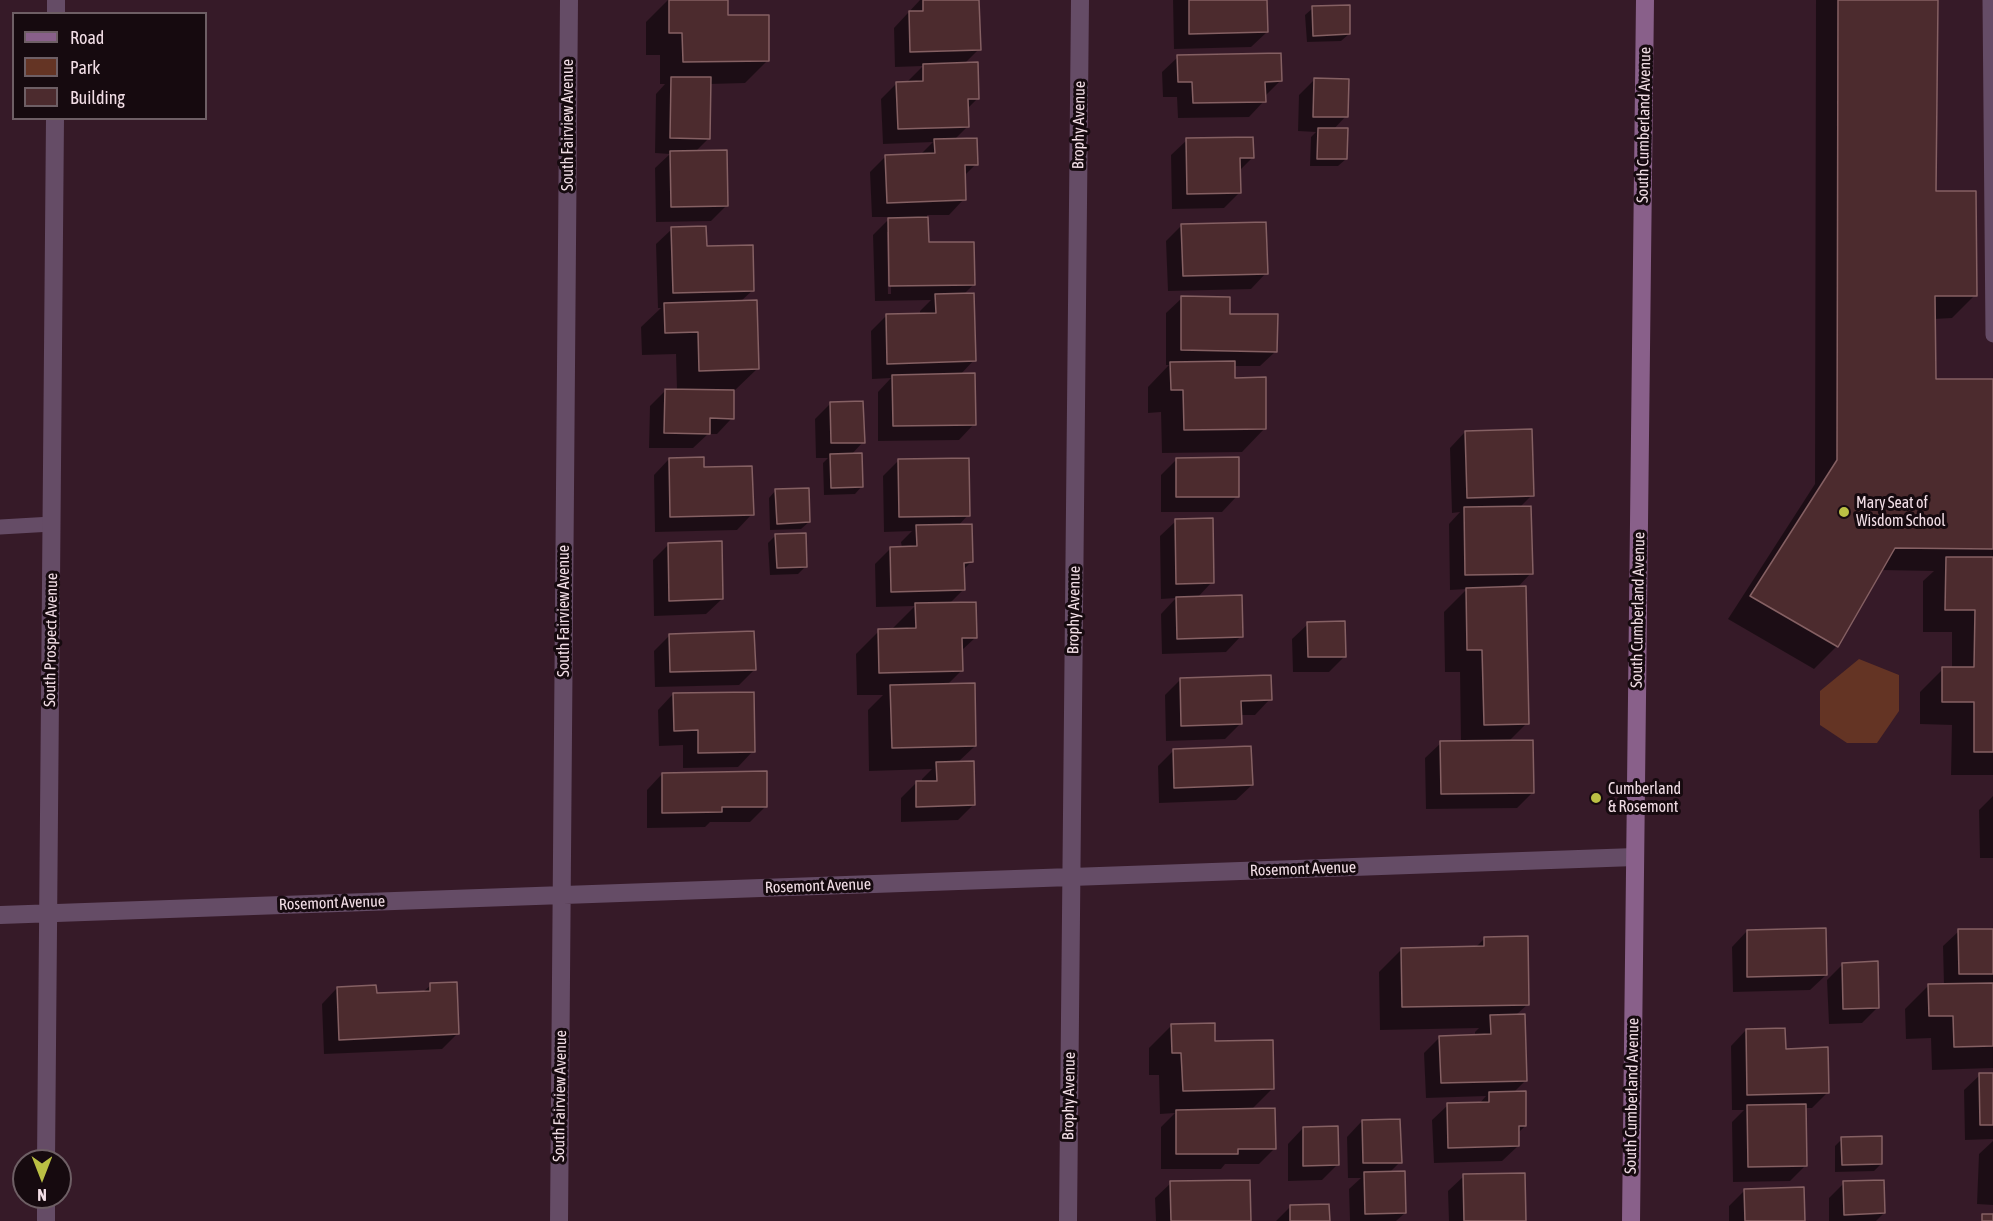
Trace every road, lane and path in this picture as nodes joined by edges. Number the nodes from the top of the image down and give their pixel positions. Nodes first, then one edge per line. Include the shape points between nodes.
1 (569, 0) edge
2 (1080, 0) edge
3 (1645, 0) edge
4 (1990, 0) edge
5 (55, 120) edge
6 (1993, 335) edge
7 (52, 524) junction
8 (0, 527) edge
9 (1635, 857) junction
10 (1071, 877) junction
11 (562, 895) junction
12 (48, 913) junction
13 (0, 915) edge
14 (46, 1149) edge
15 (559, 1221) edge
16 (1068, 1221) edge
17 (1631, 1221) edge

1 - 11 street, South Fairview Avenue
2 - 10 street, Brophy Avenue
3 - 9 street, South Cumberland Avenue
4 - 6 lane
5 - 7 street, South Prospect Avenue
7 - 8 lane
7 - 12 street, South Prospect Avenue
9 - 10 street, Rosemont Avenue
9 - 17 street, South Cumberland Avenue
10 - 11 street, Rosemont Avenue
10 - 16 street, Brophy Avenue
11 - 12 street, Rosemont Avenue
11 - 15 street, South Fairview Avenue
12 - 13 street, Rosemont Avenue
12 - 14 street, South Prospect Avenue

